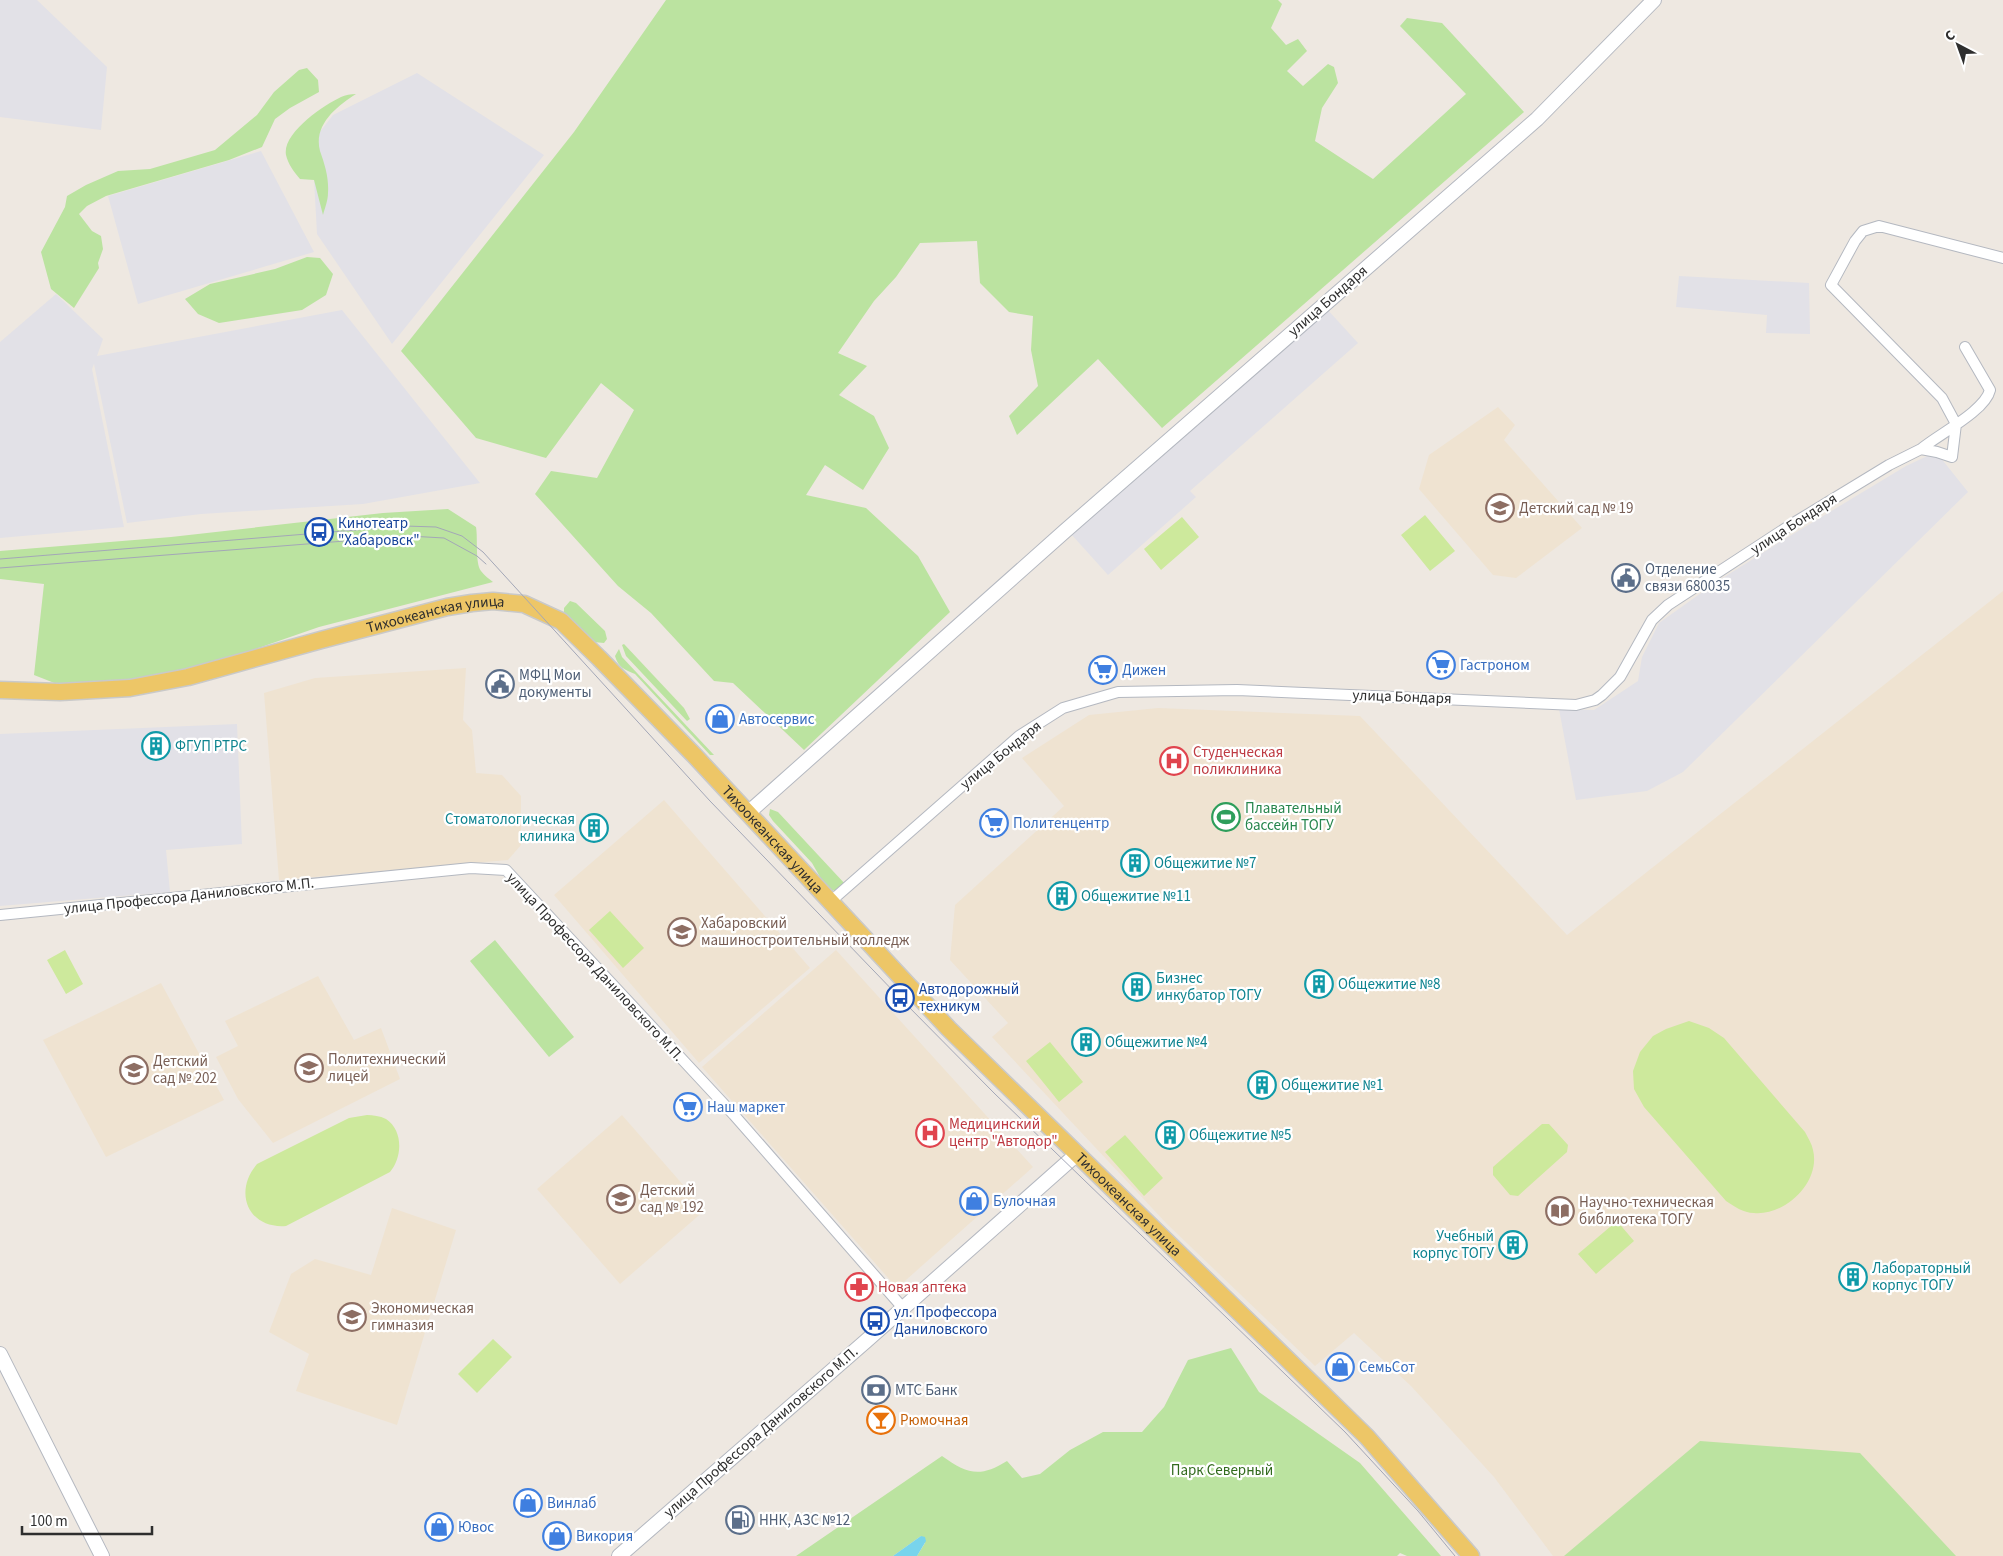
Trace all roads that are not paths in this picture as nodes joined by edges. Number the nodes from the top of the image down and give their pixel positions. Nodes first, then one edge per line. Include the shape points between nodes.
1 (1654, 0) edge
2 (2003, 258) edge
3 (1965, 347) dead end
4 (1956, 424) junction
5 (1921, 449) junction
6 (0, 690) edge
7 (748, 813) junction
8 (830, 902) junction
9 (0, 914) edge
10 (1077, 1154) junction
11 (903, 1308) junction
12 (0, 1354) edge
13 (102, 1556) edge
14 (619, 1556) edge
15 (1471, 1556) edge

1 - 7 main road, улица Бондаря via 1537,119
2 - 4 street via 1879,226 1863,231 1831,285 1942,398
3 - 4 street, улица Бондаря via 1990,390 1980,408
4 - 5 street, улица Бондаря
4 - 5 street via 1952,457
5 - 8 street, улица Бондаря via 1840,494 1668,605 1652,620 1620,677 1595,700 1576,705 1541,705 1237,690 1118,692 1063,708 1019,736
6 - 7 main road, Тихоокеанская улица via 60,692 130,688 188,677 447,607 493,601 524,604 551,615 573,632
7 - 8 main road, Тихоокеанская улица
8 - 10 main road, Тихоокеанская улица via 949,1029
9 - 11 street, улица Профессора Даниловского М.П. via 471,868 506,870 738,1120
10 - 11 main road, улица Профессора Даниловского М.П.
10 - 15 main road, Тихоокеанская улица via 1367,1437
11 - 14 main road, улица Профессора Даниловского М.П.
12 - 13 main road

